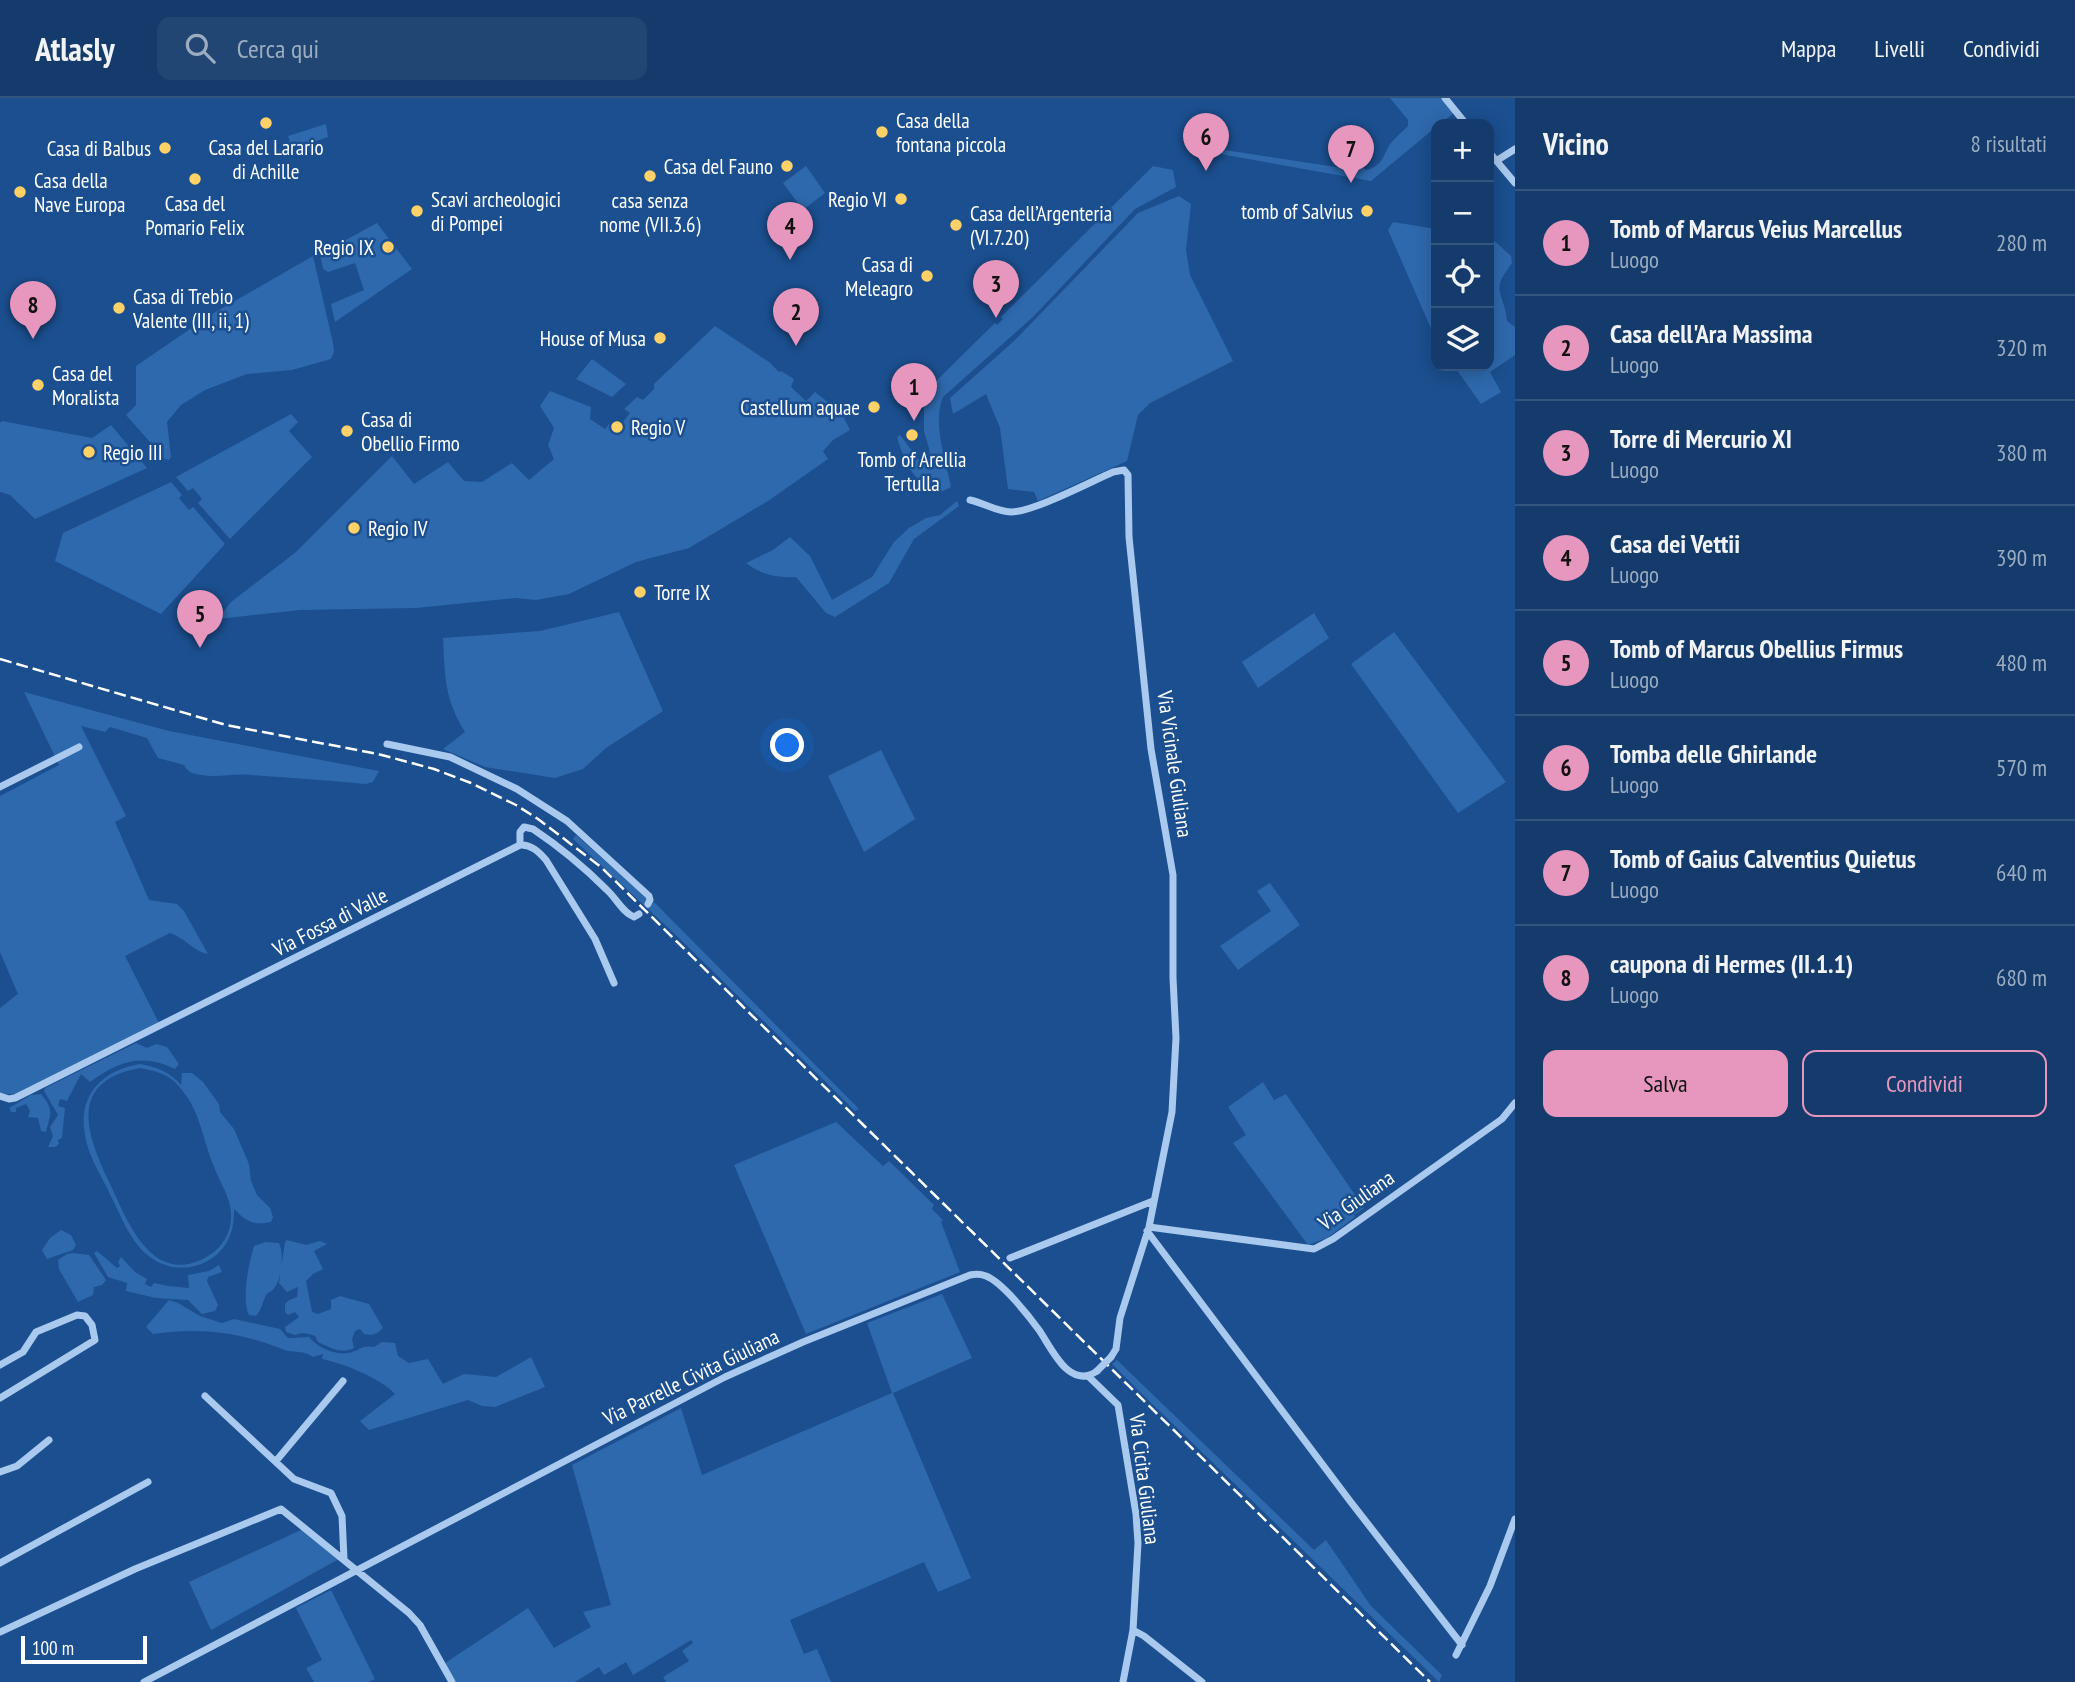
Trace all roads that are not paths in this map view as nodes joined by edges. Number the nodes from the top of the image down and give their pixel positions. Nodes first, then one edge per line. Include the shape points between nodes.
1 (1445, 98) edge
2 (1462, 119) edge
3 (1515, 149) edge
4 (1494, 158) edge
5 (1496, 161) junction
6 (1515, 183) edge
7 (970, 500) dead end
8 (387, 744) dead end
9 (79, 747) dead end
10 (0, 787) edge
11 (520, 845) junction
12 (648, 904) dead end
13 (639, 914) dead end
14 (614, 983) dead end
15 (0, 1096) edge
16 (1515, 1103) edge
17 (1153, 1201) junction
18 (1148, 1229) junction
19 (1010, 1258) dead end
20 (0, 1365) edge
21 (1088, 1376) junction
22 (343, 1381) dead end
23 (205, 1396) dead end
24 (0, 1398) edge
25 (49, 1440) dead end
26 (276, 1461) junction
27 (0, 1472) edge
28 (148, 1482) dead end
29 (1515, 1519) edge
30 (344, 1559) junction
31 (0, 1563) edge
32 (357, 1570) junction
33 (1133, 1630) junction
34 (0, 1632) edge
35 (1462, 1645) junction
36 (1457, 1655) dead end
37 (144, 1682) edge
38 (452, 1682) edge
39 (1123, 1682) edge
40 (1202, 1682) edge

1 - 2 street
3 - 5 street
4 - 5 street
5 - 6 street
7 - 17 street, Via Vicinale Giuliana via 1014,512 1113,472 1124,470 1128,475 1129,537 1151,749 1174,892 1174,1091
8 - 12 street via 450,757 517,789 567,821 649,896
9 - 10 street
11 - 13 street, Via Fossa di Valle via 524,827 533,829 579,863 630,916
11 - 14 street via 535,849 546,860 596,939
11 - 15 street, Via Fossa di Valle via 15,1098
16 - 18 street, Via Giuliana via 1502,1119 1314,1249
17 - 18 street, Via Vicinale Giuliana
17 - 19 street
18 - 21 street, bridge via 1120,1318 1116,1349
18 - 35 street
20 - 24 street via 23,1352 36,1332 77,1315 85,1316 96,1335 95,1340
21 - 32 street, Via Parrelle Civita Giuliana via 1073,1374 1061,1365 1032,1322 991,1278 970,1275 764,1359
21 - 33 street, Via Cicita Giuliana via 1118,1405 1137,1532
22 - 26 street
23 - 26 street
25 - 27 street via 17,1466
26 - 30 street via 294,1479 331,1493 342,1516
28 - 31 street
29 - 35 street
30 - 32 street
30 - 34 street via 281,1509 135,1569
32 - 37 street, Via Parrelle Civita Giuliana
32 - 38 street via 420,1625
33 - 39 street, Via Cicita Giuliana
33 - 40 street
35 - 36 street

